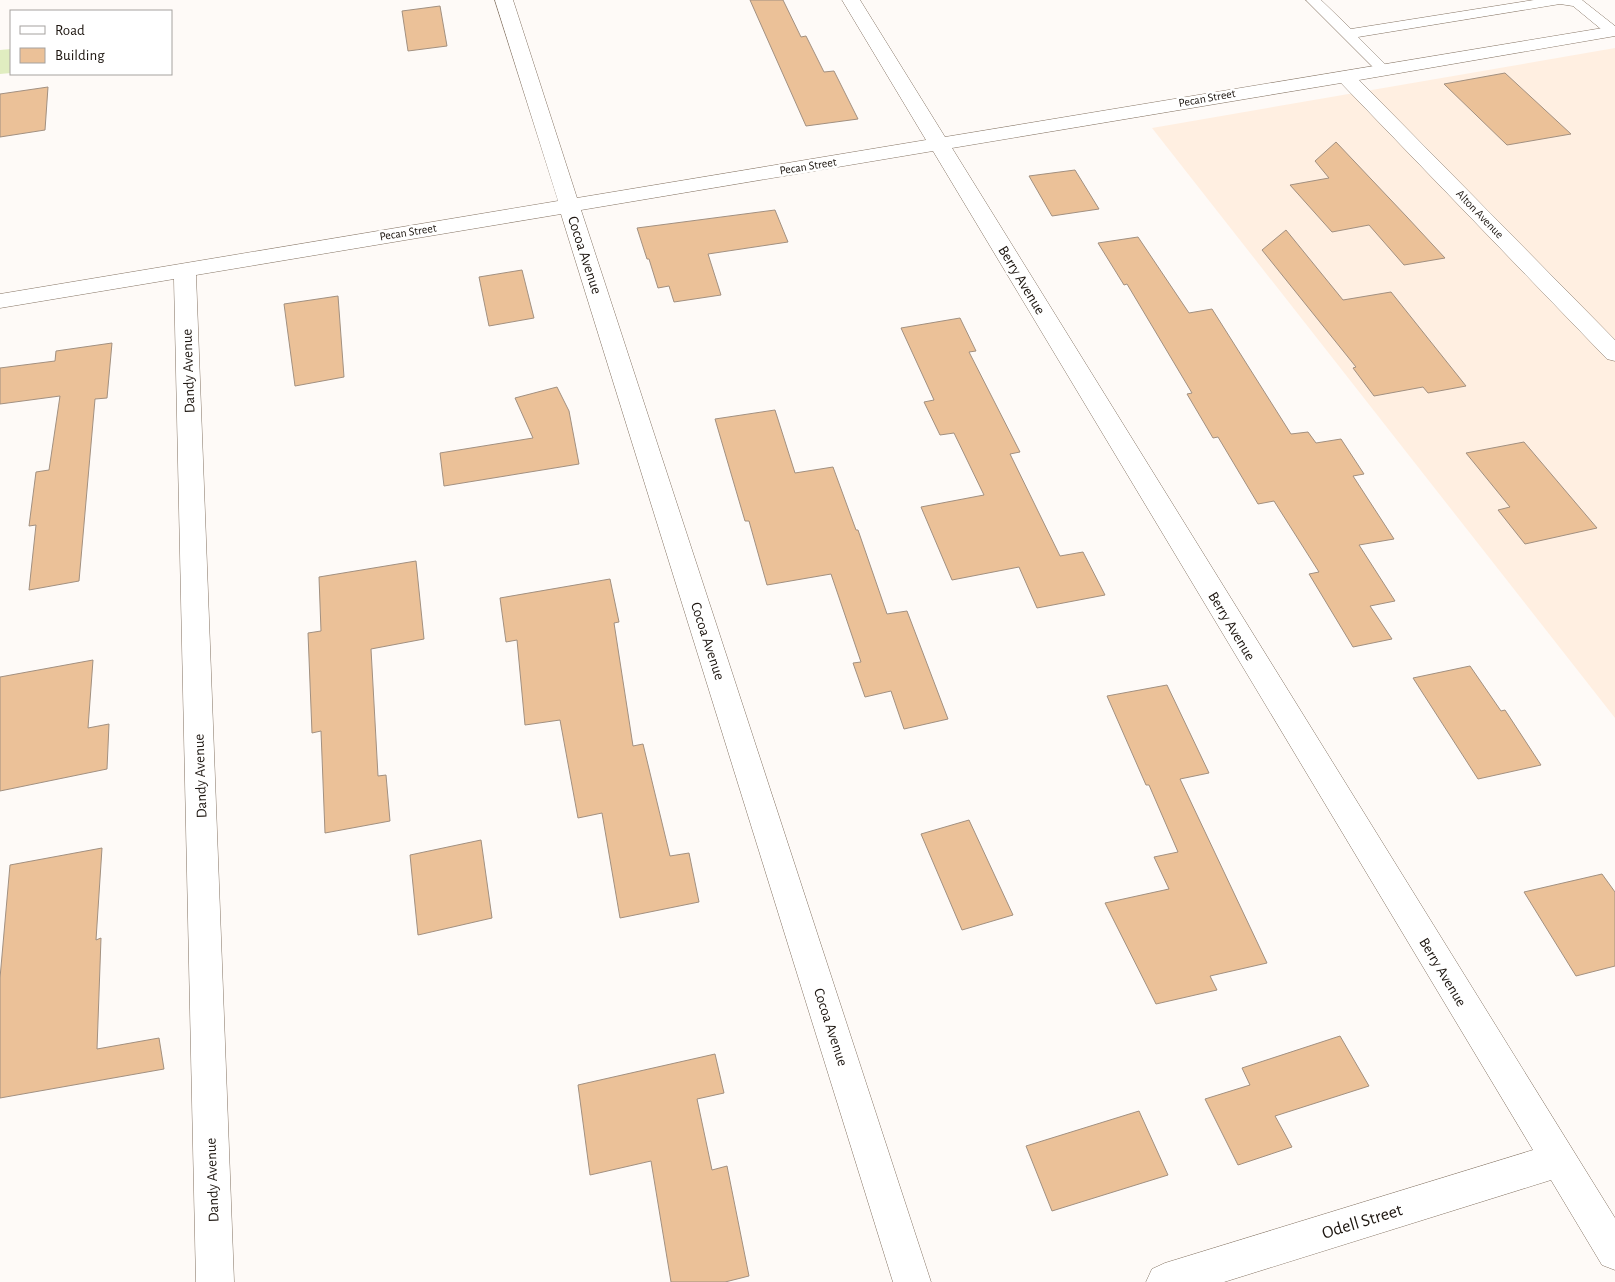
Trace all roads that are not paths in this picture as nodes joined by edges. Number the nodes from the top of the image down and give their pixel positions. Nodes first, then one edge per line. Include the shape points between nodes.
1 (504, 0) edge
2 (851, 0) edge
3 (1313, 0) edge
4 (1613, 31) edge
5 (1348, 34) junction
6 (1383, 69) junction
7 (1344, 75) junction
8 (938, 144) junction
9 (569, 206) junction
10 (185, 269) junction
11 (0, 301) edge
12 (1615, 354) edge
13 (1558, 1160) junction
14 (1615, 1252) edge
15 (215, 1282) edge
16 (912, 1282) edge
17 (1165, 1282) edge

1 - 9 street, Cocoa Avenue
2 - 8 street, Berry Avenue
3 - 5 lane
4 - 5 lane via 1577,3 1560,0
4 - 6 street, Pecan Street
5 - 6 lane
6 - 7 street, Pecan Street
7 - 8 street, Pecan Street
7 - 12 street, Alton Avenue
8 - 9 street, Pecan Street
8 - 13 street, Berry Avenue
9 - 10 street, Pecan Street
9 - 16 street, Cocoa Avenue
10 - 11 street, Pecan Street
10 - 15 street, Dandy Avenue
13 - 14 street, Berry Avenue
13 - 17 street, Odell Street

